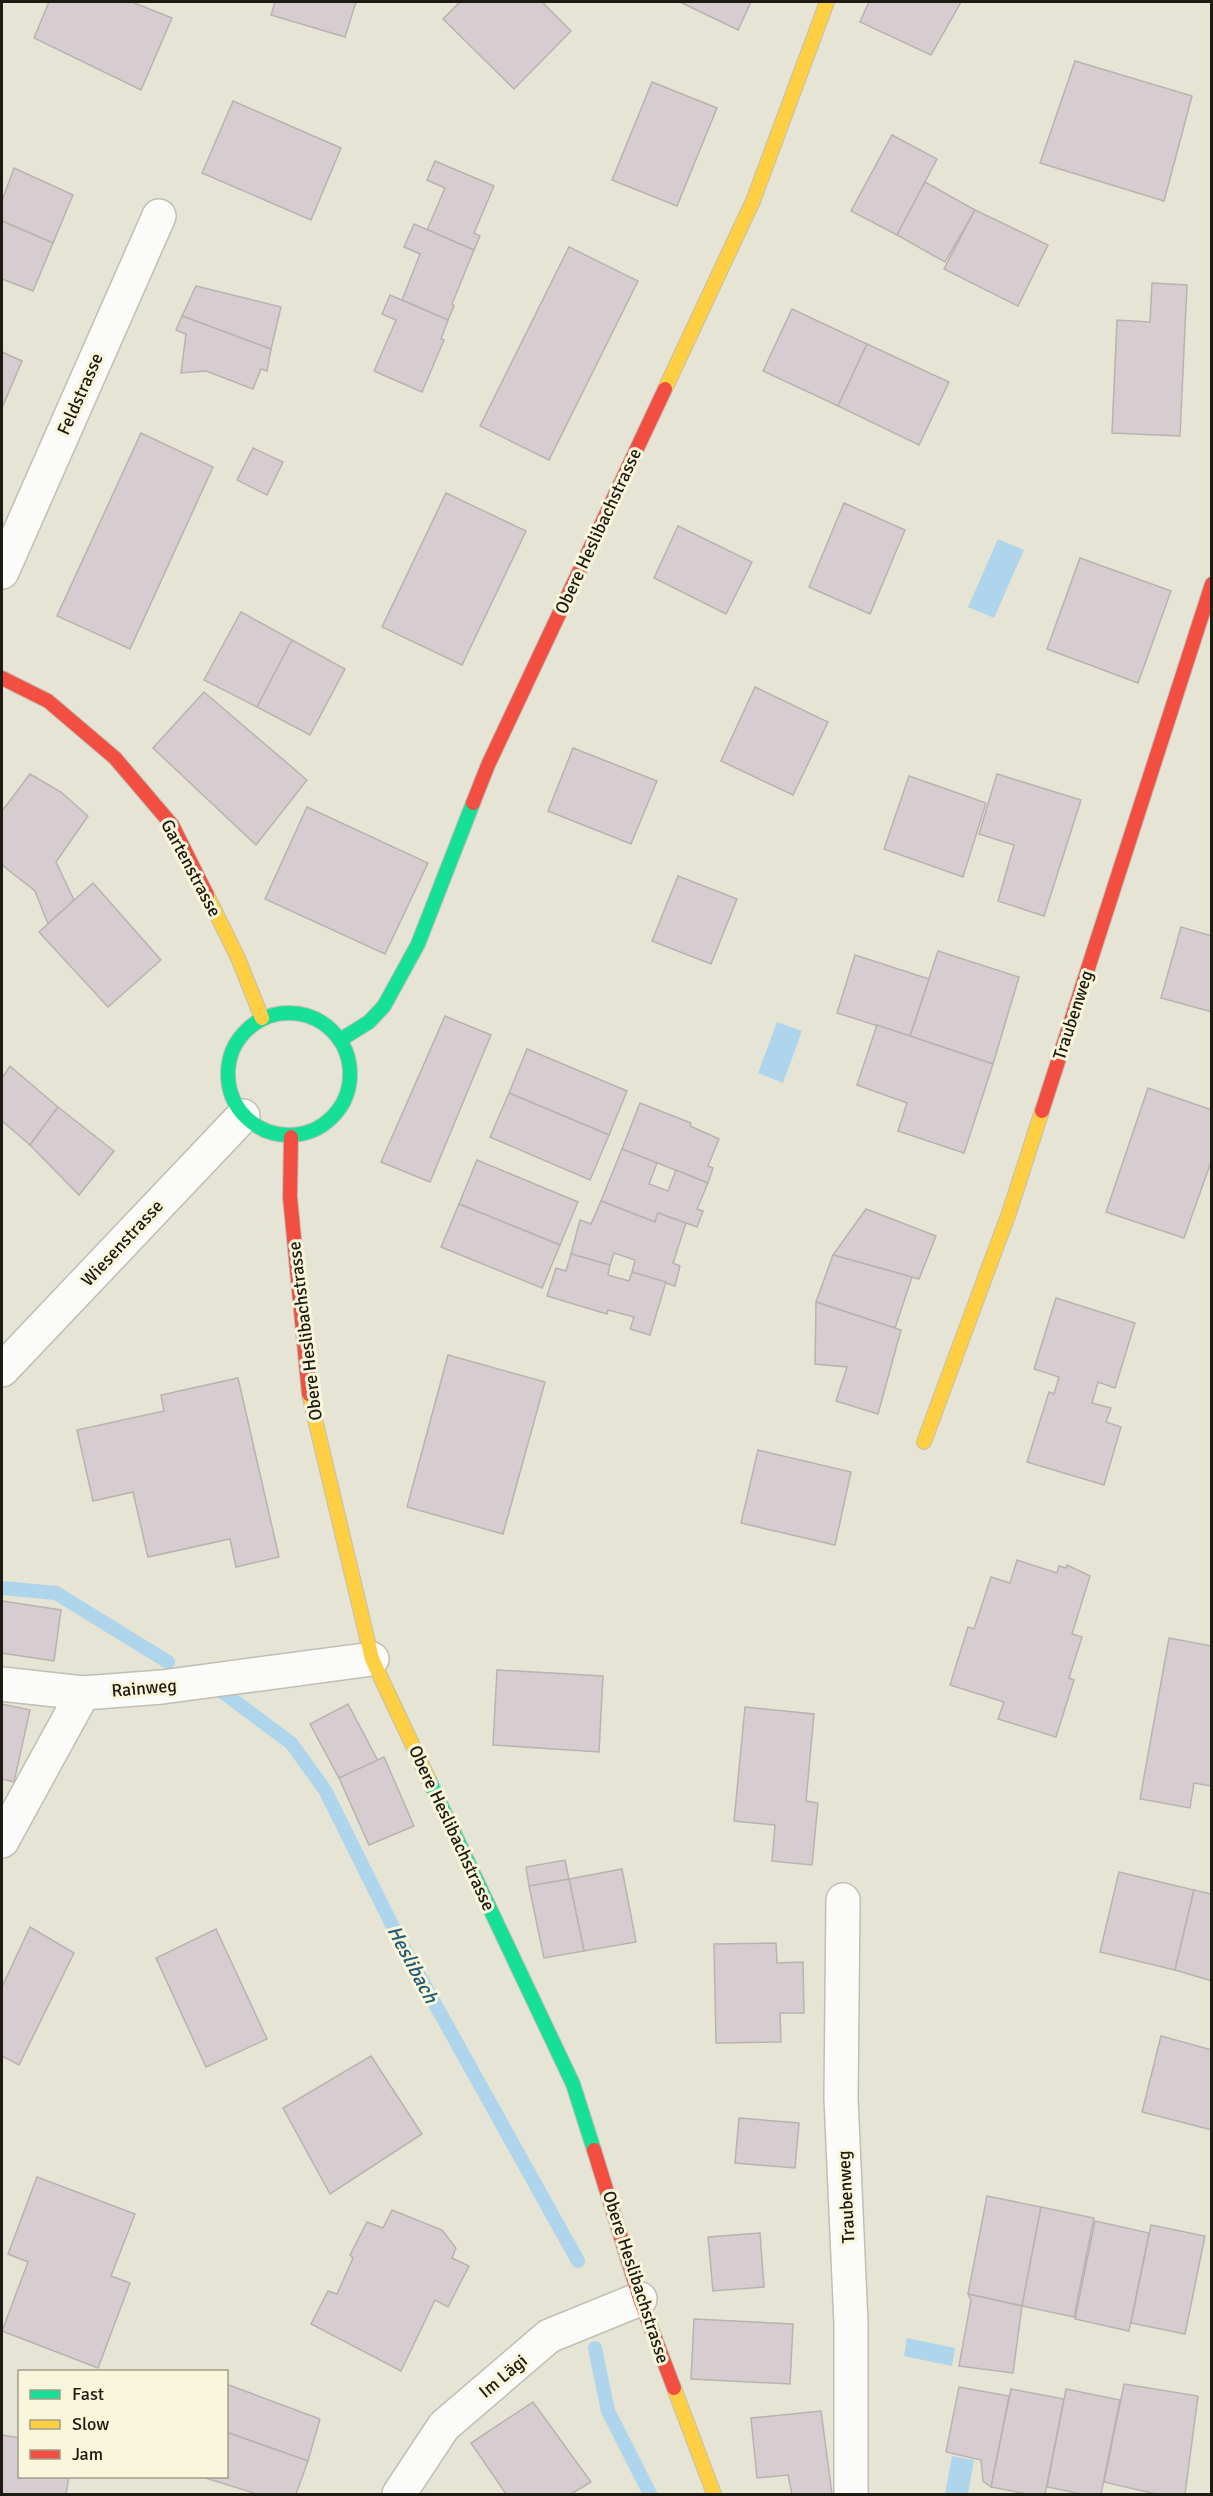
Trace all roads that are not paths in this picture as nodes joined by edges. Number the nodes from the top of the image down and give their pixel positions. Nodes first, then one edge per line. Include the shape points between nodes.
1 (827, 2) edge
2 (159, 216) dead end
3 (2, 572) edge
4 (1212, 584) edge
5 (2, 678) edge
6 (262, 1018) junction
7 (340, 1040) junction
8 (243, 1116) junction
9 (291, 1137) junction
10 (2, 1370) edge
11 (924, 1442) dead end
12 (372, 1659) junction
13 (2, 1684) edge
14 (82, 1693) junction
15 (2, 1841) edge
16 (843, 1900) dead end
17 (640, 2299) junction
18 (399, 2494) edge
19 (714, 2494) edge
20 (852, 2494) edge

1 - 7 street, Obere Heslibachstrasse via 753,201 488,765 418,944 384,1006 369,1022
2 - 3 street, Feldstrasse
4 - 11 street, Traubenweg via 1010,1214
5 - 6 street, Gartenstrasse via 48,701 115,758 172,825 238,958
6 - 7 street via 283,1012 305,1014 324,1024
6 - 8 street via 243,1032 231,1051 227,1073 230,1096
7 - 9 street via 349,1059 351,1081 344,1102 331,1120 313,1132
8 - 9 street via 257,1128
8 - 10 street, Wiesenstrasse
9 - 12 street, Obere Heslibachstrasse via 290,1197 310,1406
12 - 14 street, Rainweg via 162,1687
12 - 17 street, Obere Heslibachstrasse via 573,2084
13 - 14 street, Rainweg
14 - 15 street
16 - 20 street, Traubenweg via 841,2098 851,2324
17 - 18 street, Im Lägi via 549,2336 444,2426
17 - 19 street, Obere Heslibachstrasse

